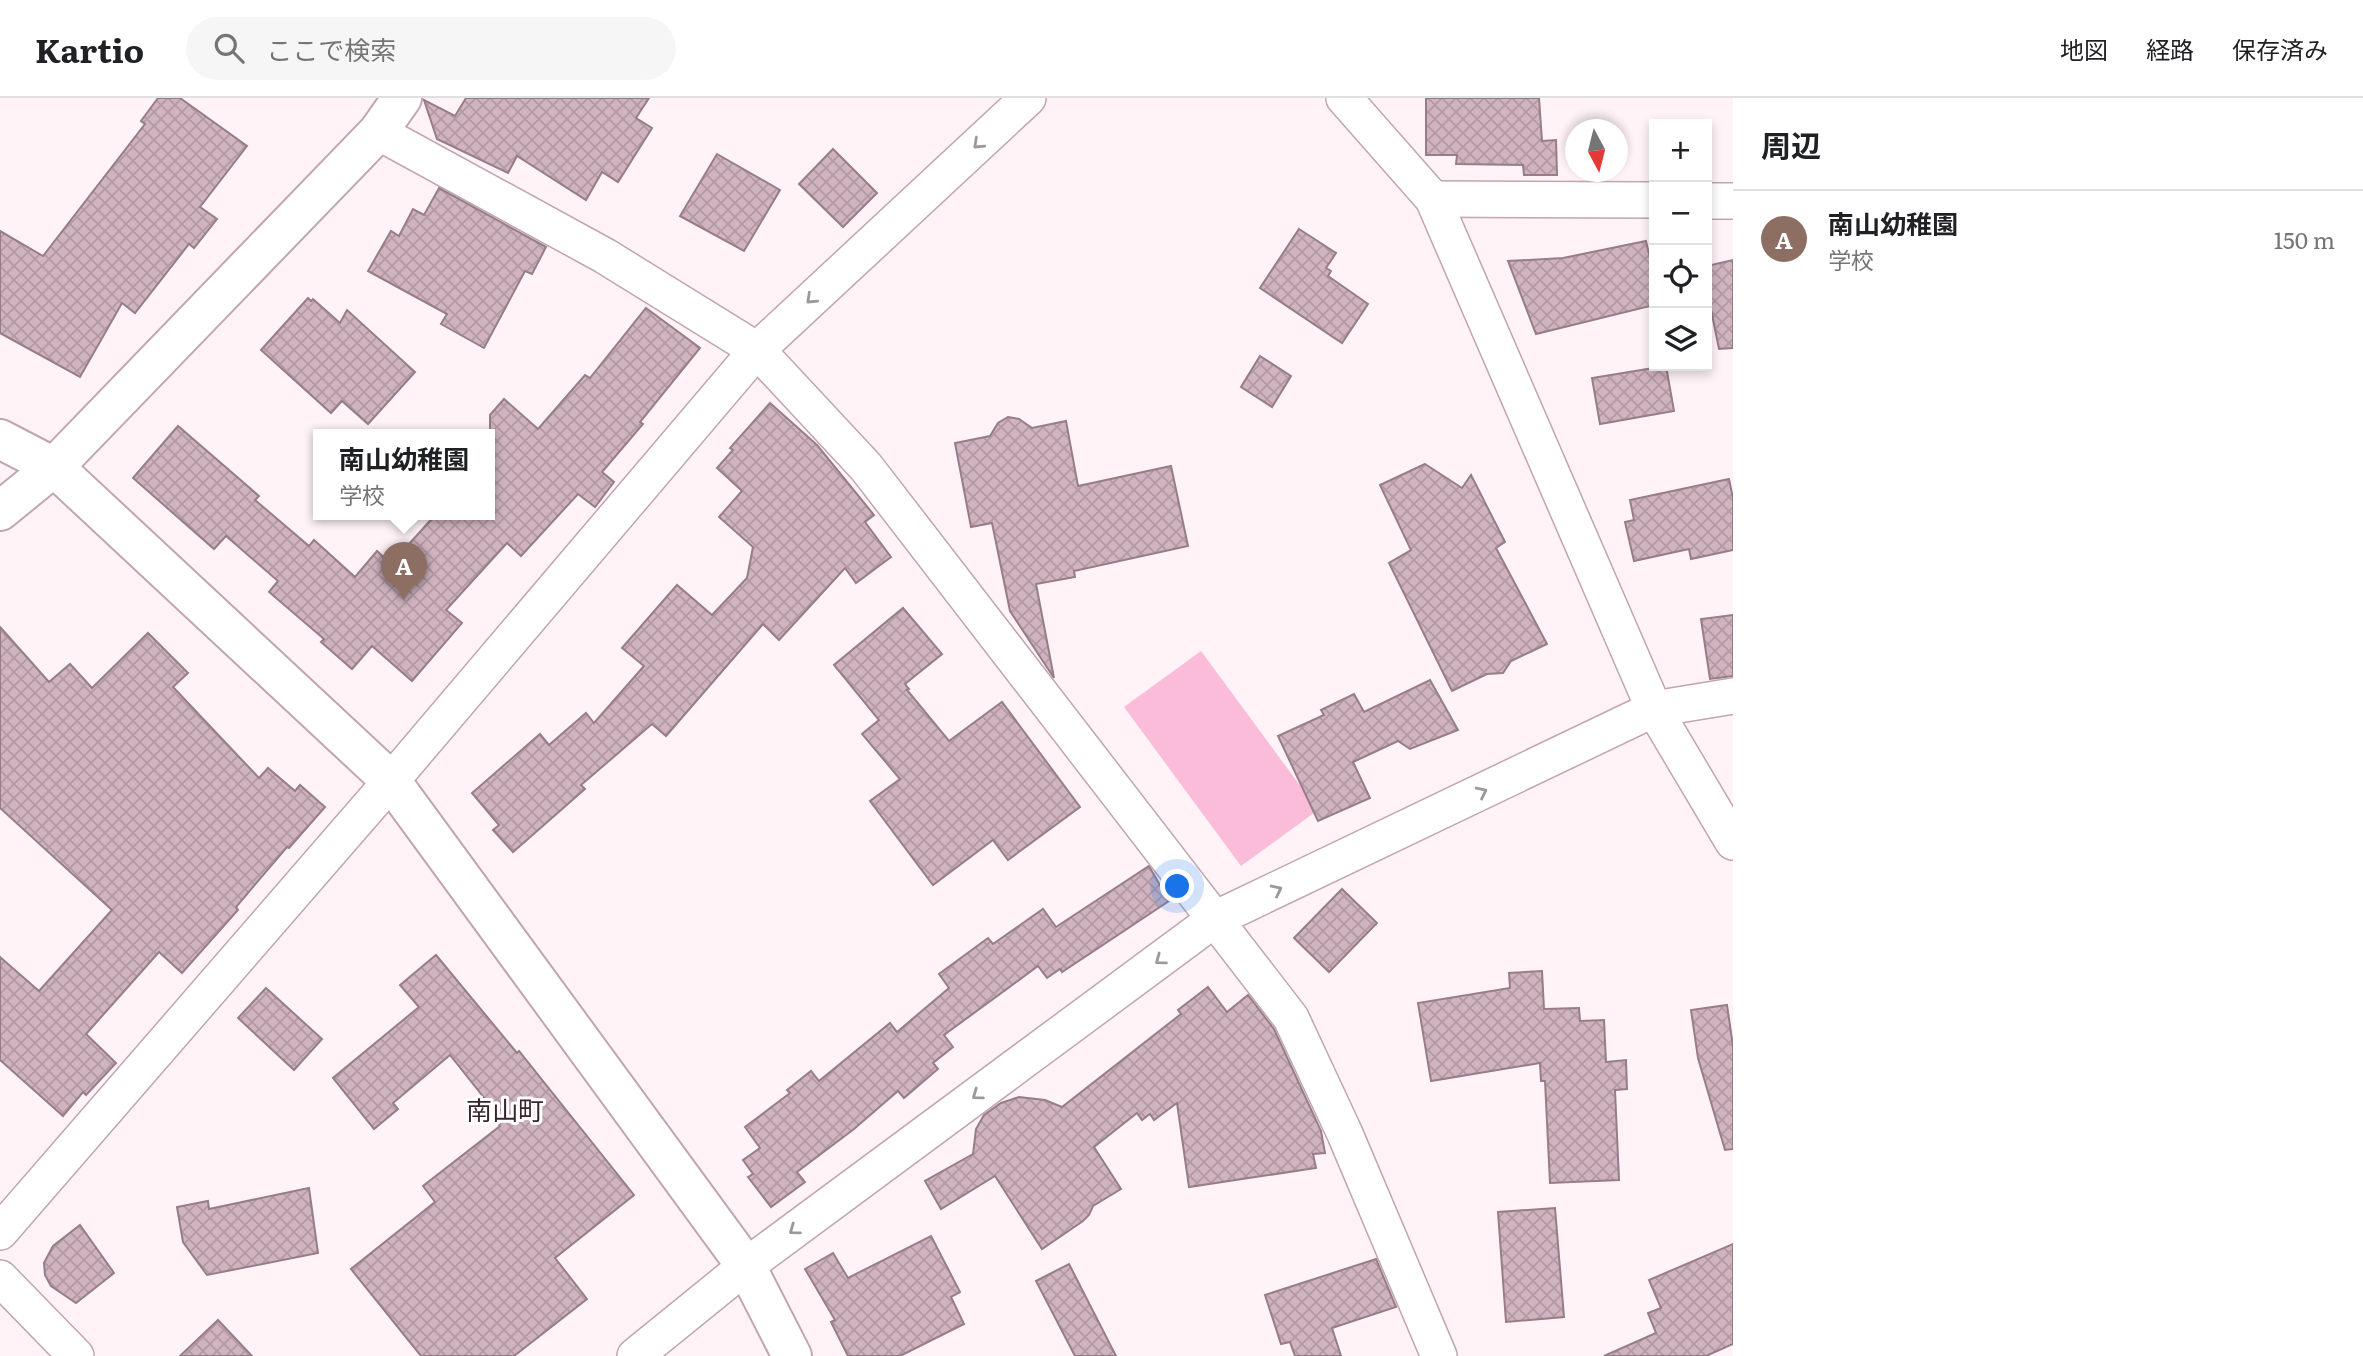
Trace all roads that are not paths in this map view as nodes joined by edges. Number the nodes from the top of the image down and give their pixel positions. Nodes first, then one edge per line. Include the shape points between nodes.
1 (402, 98) edge
2 (1028, 98) edge
3 (1343, 98) edge
4 (378, 132) junction
5 (1433, 199) junction
6 (1649, 200) edge
7 (1712, 201) edge
8 (1733, 201) edge
9 (757, 350) junction
10 (0, 439) edge
11 (54, 467) junction
12 (0, 511) edge
13 (1733, 696) edge
14 (1654, 709) junction
15 (391, 781) junction
16 (1733, 842) edge
17 (1215, 919) junction
18 (0, 1233) edge
19 (746, 1266) junction
20 (0, 1278) edge
21 (76, 1356) edge
22 (635, 1356) edge
23 (792, 1356) edge
24 (1439, 1356) edge

1 - 4 street
2 -> 9 street
3 - 5 street
4 - 9 street via 605,256
4 - 11 street
5 - 6 street
5 - 14 street
7 - 8 street
9 - 15 street
9 - 17 street via 866,467
10 - 11 street
11 - 12 street
11 - 15 street
13 - 14 street
14 - 16 street
17 -> 14 street
15 - 18 street
15 - 19 street
17 -> 19 street
17 - 24 street via 1291,1018
19 - 22 street
19 - 23 street
20 - 21 street

